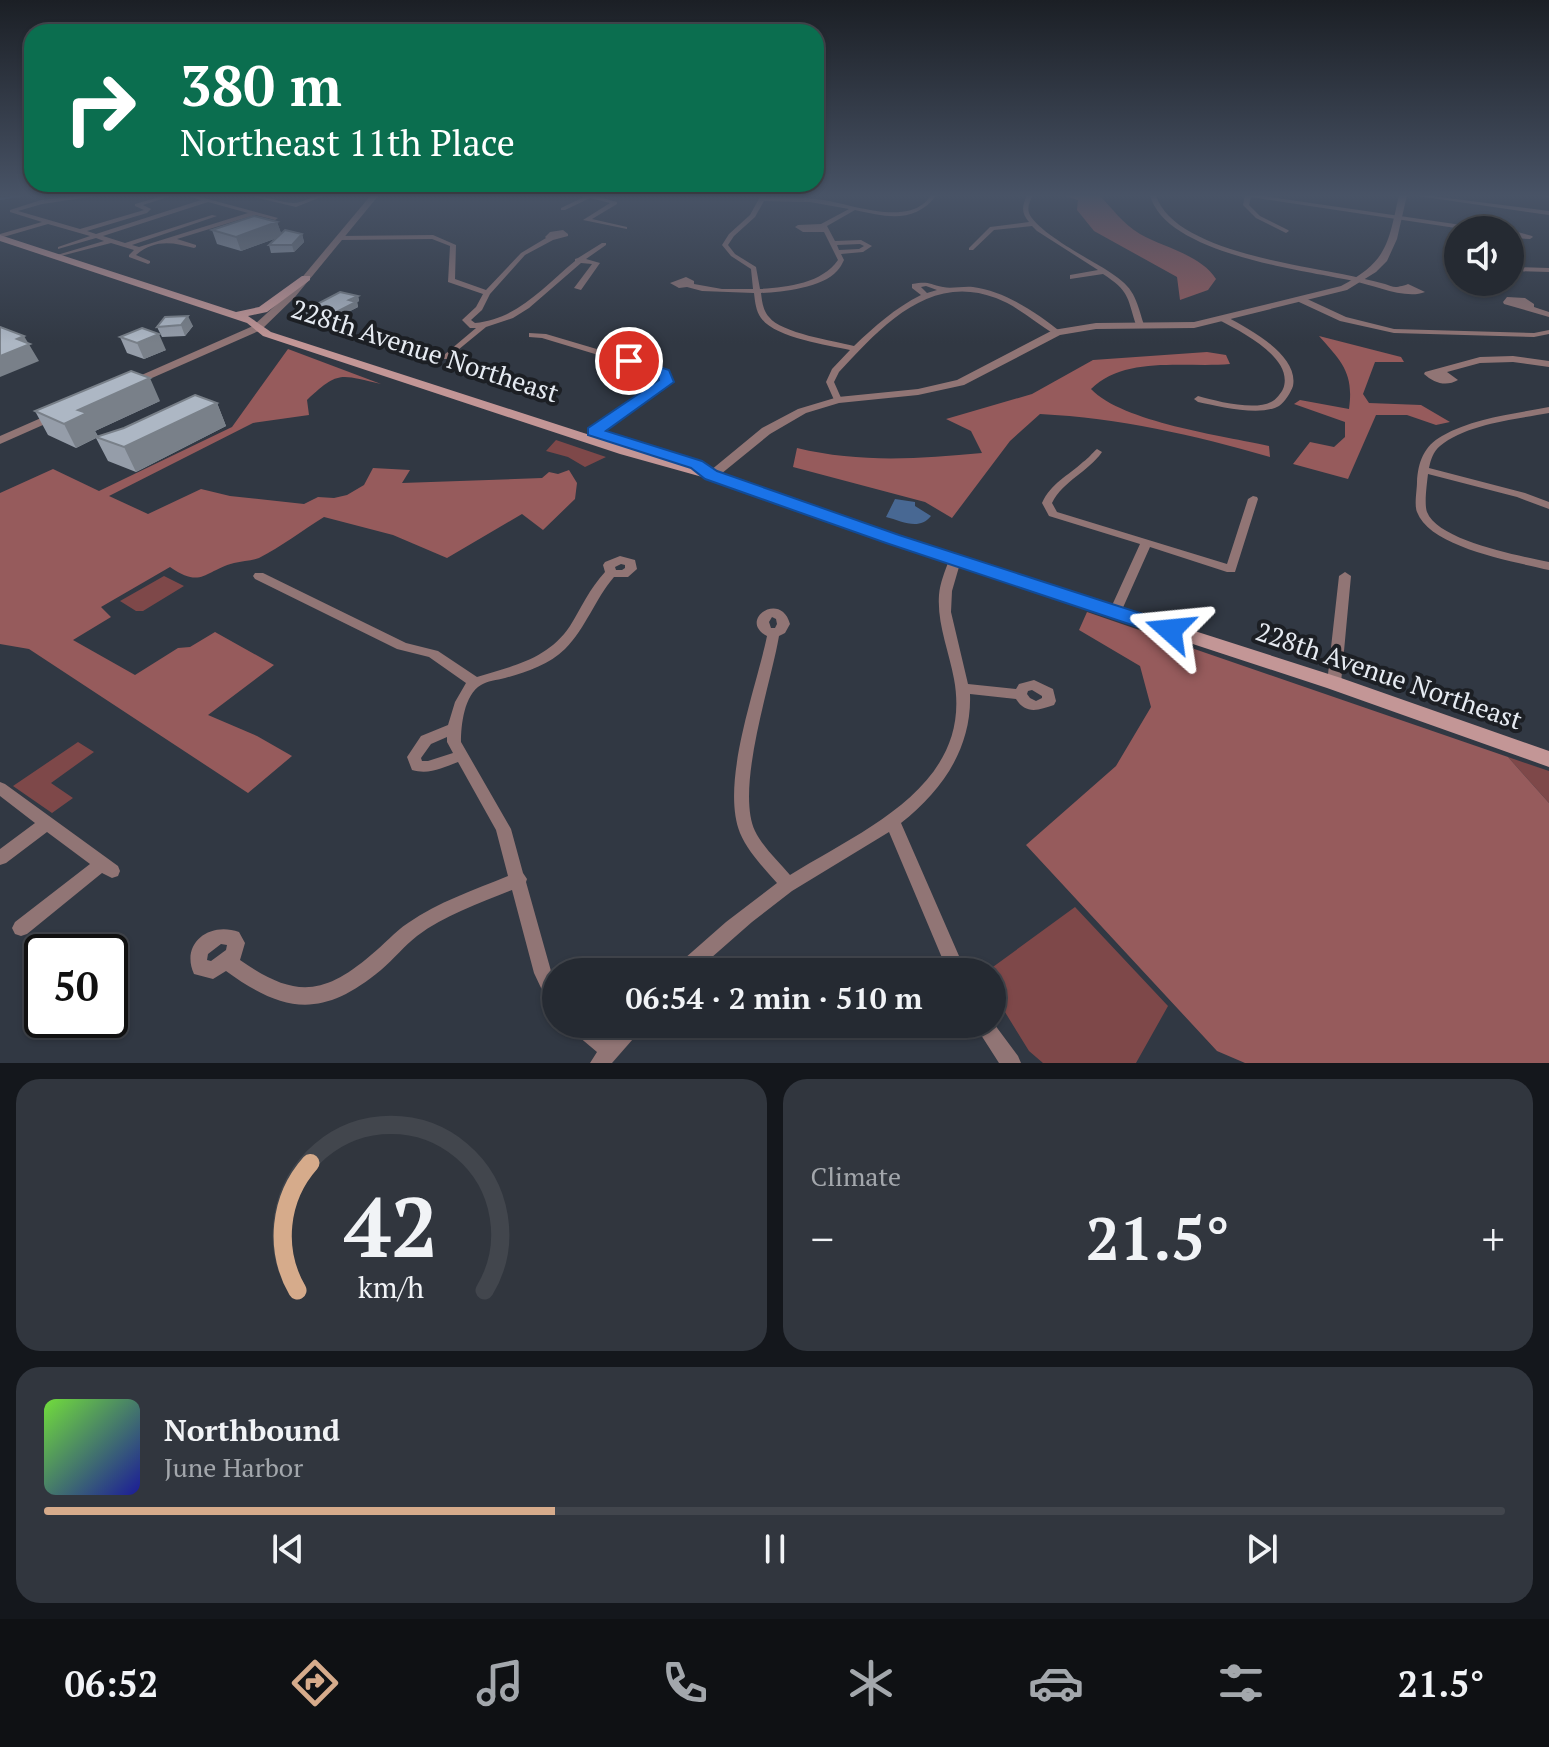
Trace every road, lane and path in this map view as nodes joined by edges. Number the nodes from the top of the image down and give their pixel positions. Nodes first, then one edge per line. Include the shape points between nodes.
1 (0, 245) edge
2 (24, 245) edge
3 (78, 245) edge
4 (94, 245) edge
5 (124, 245) edge
6 (155, 245) edge
7 (189, 245) edge
8 (334, 245) edge
9 (452, 245) edge
10 (539, 245) edge
11 (603, 245) edge
12 (725, 245) edge
13 (834, 245) edge
14 (867, 245) edge
15 (975, 245) edge
16 (1064, 245) edge
17 (1214, 245) edge
18 (1393, 245) edge
19 (194, 246) dead end
20 (139, 249) junction
21 (971, 249) dead end
22 (839, 252) junction
23 (56, 255) junction
24 (577, 260) junction
25 (148, 262) dead end
26 (1524, 269) edge
27 (1549, 270) edge
28 (1106, 271) junction
29 (1073, 277) dead end
30 (306, 278) junction
31 (1359, 280) junction
32 (688, 285) dead end
33 (144, 288) junction
34 (578, 288) dead end
35 (757, 289) junction
36 (1399, 290) dead end
37 (487, 293) junction
38 (1302, 300) junction
39 (1527, 307) dead end
40 (232, 315) junction
41 (1549, 315) edge
42 (1224, 319) junction
43 (1140, 325) junction
44 (483, 326) junction
45 (257, 328) junction
46 (1057, 332) junction
47 (1549, 332) edge
48 (532, 335) dead end
49 (856, 349) junction
50 (447, 357) dead end
51 (1549, 364) edge
52 (1442, 372) dead end
53 (408, 381) junction
54 (119, 389) edge
55 (464, 390) junction
56 (1198, 399) dead end
57 (838, 400) junction
58 (1549, 410) edge
59 (66, 411) edge
60 (594, 432) junction
61 (0, 440) edge
62 (625, 451) junction
63 (1097, 452) dead end
64 (1425, 470) junction
65 (711, 475) junction
66 (1253, 499) dead end
67 (1549, 506) edge
68 (1145, 545) junction
69 (955, 560) junction
70 (1549, 566) edge
71 (611, 573) dead end
72 (259, 576) dead end
73 (1345, 576) dead end
74 (1115, 612) junction
75 (774, 632) dead end
76 (475, 682) junction
77 (1334, 683) junction
78 (964, 688) junction
79 (1020, 694) dead end
80 (453, 729) junction
81 (460, 756) junction
82 (1549, 759) edge
83 (0, 788) edge
84 (47, 823) junction
85 (893, 823) junction
86 (0, 858) edge
87 (519, 879) junction
88 (788, 885) junction
89 (21, 928) dead end
90 (699, 958) edge
91 (951, 958) edge
92 (228, 962) dead end
93 (542, 969) edge
94 (590, 1038) edge
95 (621, 1038) edge
96 (993, 1038) edge
97 (605, 1057) edge
98 (1011, 1063) edge

1 - 23 main road, 228th Avenue Northeast
2 - 23 main road, 228th Avenue Northeast
3 - 23 street
4 - 23 street
5 - 20 street
6 - 20 street
7 - 19 street
8 - 30 street
9 - 37 street via 451,280
10 - 37 street via 523,254
11 - 24 street
12 - 35 street via 754,268
13 - 22 street
14 - 22 street via 861,251
15 - 21 street
16 - 28 street
17 - 31 street
18 - 31 street
20 - 25 street via 131,256
22 - 35 street via 839,268 820,282
23 - 33 main road, 228th Avenue Northeast
23 - 33 main road, 228th Avenue Northeast via 117,283
24 - 34 street via 597,263
24 - 44 street via 527,307
26 - 27 street
28 - 29 street
28 - 43 street via 1127,288
30 - 40 main road via 263,310
30 - 45 street
31 - 36 street
31 - 38 street
32 - 35 street
33 - 40 main road, 228th Avenue Northeast
33 - 45 main road, 228th Avenue Northeast
35 - 49 street via 764,316 773,325
37 - 44 street via 466,320
38 - 42 street
38 - 47 street via 1343,319 1394,331
39 - 41 street
40 - 45 main road, 228th Avenue Northeast
42 - 43 street via 1184,326
42 - 56 street via 1279,355 1288,370 1287,389 1276,404 1256,408
43 - 46 street
44 - 50 street
45 - 53 main road, 228th Avenue Northeast
45 - 54 street
45 - 55 main road, 228th Avenue Northeast via 276,329
46 - 49 street via 1002,297 941,290 924,294
46 - 57 street via 960,383
48 - 60 street via 651,368 668,378
49 - 57 street via 831,378
51 - 52 street via 1480,360
53 - 55 main road via 424,379
53 - 62 main road, 228th Avenue Northeast
55 - 60 main road, 228th Avenue Northeast
57 - 65 street via 786,418
58 - 64 street via 1443,438 1428,453
59 - 61 street
60 - 62 main road via 622,444
60 - 65 main road, 228th Avenue Northeast via 697,465
62 - 65 main road, 228th Avenue Northeast
63 - 68 street via 1091,464 1057,486 1049,509 1062,519
64 - 67 street
64 - 70 street via 1421,511 1441,532
65 - 69 main road, 228th Avenue Northeast
66 - 68 street via 1231,569
68 - 74 street
69 - 74 main road, 228th Avenue Northeast
69 - 78 street via 945,612
71 - 76 street via 568,638 550,655
72 - 76 street via 402,646 433,654
73 - 77 street
74 - 77 main road, 228th Avenue Northeast
75 - 88 street via 740,794 747,831
76 - 80 street
77 - 82 main road, 228th Avenue Northeast
78 - 79 street
78 - 85 street via 962,721 947,764 919,802
80 - 81 street
80 - 81 street via 426,740 414,757 417,766 428,767
81 - 87 street via 495,809
83 - 84 street
84 - 86 street
84 - 89 street via 107,868
85 - 88 street
85 - 91 street
87 - 92 street via 414,928 370,968 323,996 284,996
87 - 93 street
88 - 90 street
94 - 97 street
95 - 97 street
96 - 98 street

